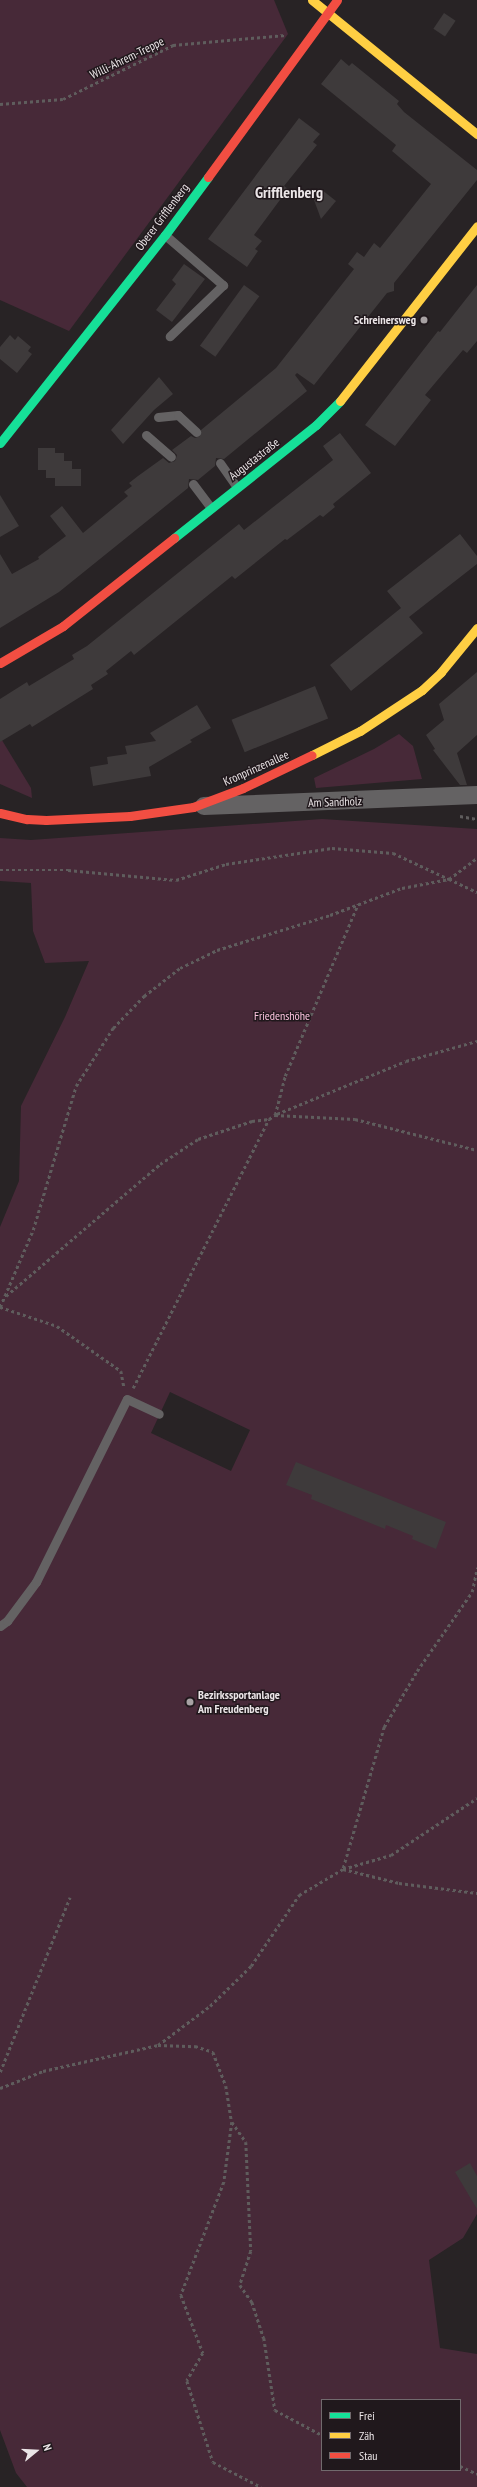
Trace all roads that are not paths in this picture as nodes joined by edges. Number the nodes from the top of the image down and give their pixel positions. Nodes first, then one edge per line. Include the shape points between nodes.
1 (312, 0) edge
2 (329, 4) edge
3 (477, 134) edge
4 (477, 226) edge
5 (165, 235) junction
6 (170, 336) dead end
7 (158, 417) dead end
8 (196, 432) dead end
9 (146, 435) dead end
10 (0, 443) edge
11 (171, 457) dead end
12 (220, 463) dead end
13 (193, 484) dead end
14 (237, 487) junction
15 (211, 508) junction
16 (477, 628) edge
17 (0, 663) edge
18 (477, 795) edge
19 (192, 807) junction
20 (0, 813) edge
21 (159, 1414) dead end
22 (0, 1626) edge

1 - 2 street
2 - 3 street via 343,26
2 - 5 street, Oberer Grifflenberg
4 - 14 street, Augustastraße via 335,407
5 - 6 lane via 223,285
5 - 10 street, Oberer Grifflenberg
7 - 8 lane via 178,415
9 - 11 lane
12 - 14 lane
13 - 15 lane
14 - 15 street, Augustastraße
15 - 17 street, Augustastraße via 63,626
16 - 19 street, Kronprinzenallee via 441,672 422,690 360,732 276,774
18 - 19 street, Am Sandholz
19 - 20 street, Kronprinzenallee via 130,816 46,820
21 - 22 lane via 127,1399 36,1582 12,1616

